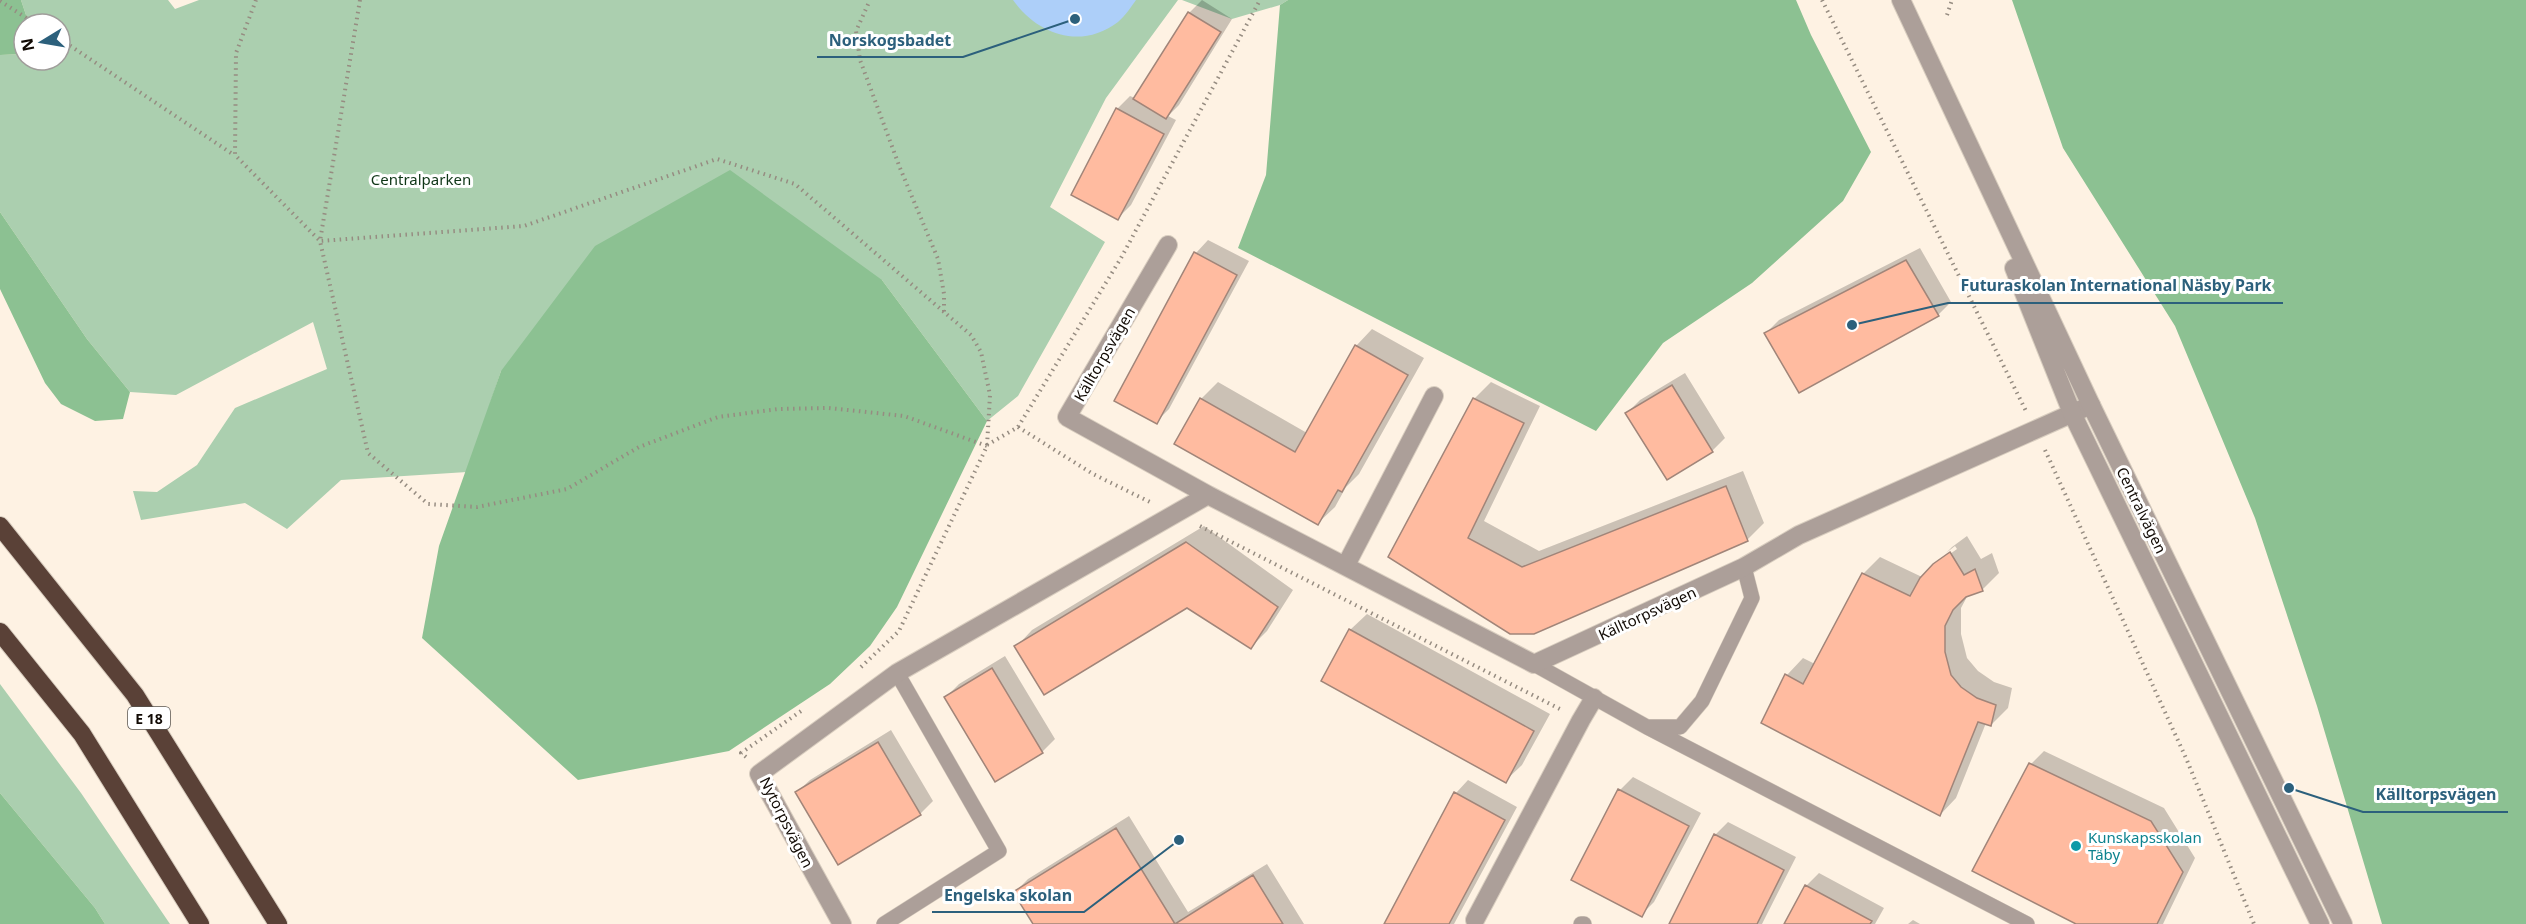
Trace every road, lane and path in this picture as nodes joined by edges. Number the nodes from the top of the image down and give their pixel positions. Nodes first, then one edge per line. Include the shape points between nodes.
1 (256, 0) edge
2 (360, 0) edge
3 (870, 0) edge
4 (1260, 0) edge
5 (1822, 0) edge
6 (1901, 0) edge
7 (1952, 0) edge
8 (0, 1) edge
9 (17, 12) edge
10 (1947, 15) dead end
11 (72, 47) edge
12 (1944, 93) junction
13 (235, 155) junction
14 (320, 241) junction
15 (1168, 245) dead end
16 (945, 312) junction
17 (1434, 396) dead end
18 (2091, 405) junction
19 (2072, 413) junction
20 (1018, 427) junction
21 (2035, 430) junction
22 (987, 446) junction
23 (1208, 495) junction
24 (1177, 514) junction
25 (0, 526) edge
26 (1346, 565) junction
27 (1744, 567) junction
28 (0, 632) edge
29 (1534, 664) junction
30 (856, 672) dead end
31 (897, 673) junction
32 (1594, 698) junction
33 (808, 705) dead end
34 (1581, 720) junction
35 (1647, 727) junction
36 (759, 774) junction
37 (1475, 920) dead end
38 (200, 924) edge
39 (278, 924) edge
40 (842, 924) edge
41 (884, 924) edge
42 (2027, 924) edge
43 (2254, 924) edge
44 (2320, 924) edge
45 (2343, 924) edge

1 - 13 path via 236,53
2 - 14 path
3 - 16 path via 856,31 860,60 938,259
4 - 20 path via 1121,258
5 - 21 path
6 - 12 street, Centralvägen
7 - 10 path
8 - 9 path
11 - 13 path
12 - 18 street, Centralvägen
12 - 19 street, Centralvägen
13 - 14 path
14 - 16 path via 524,226 717,159 795,184
14 - 22 path via 369,453 428,504 477,507 567,489 639,447 718,417 778,409 829,408 904,416
15 - 23 street, Källtorpsvägen via 1067,417
16 - 22 path via 970,334 983,359 990,395
17 - 26 street
18 - 19 street, Källtorpsvägen
18 - 45 street, Centralvägen
19 - 21 street, Källtorpsvägen
19 - 44 street, Centralvägen
20 - 22 path
20 - 24 path via 1093,474
21 - 27 street, Källtorpsvägen via 1799,535
21 - 43 path via 2186,758
22 - 30 path via 899,632
23 - 24 street
23 - 26 street, Källtorpsvägen
24 - 31 street
24 - 34 path
25 - 39 highway, E 18 via 135,696
26 - 29 street, Källtorpsvägen
27 - 29 street, Källtorpsvägen
27 - 35 lane via 1752,598 1702,701 1680,727
28 - 38 highway via 82,734
29 - 32 lane
31 - 36 street, Nytorpsvägen
31 - 41 lane via 999,851
32 - 34 street
32 - 35 lane
33 - 36 path via 741,753
34 - 37 street
35 - 42 lane
36 - 40 street, Nytorpsvägen

